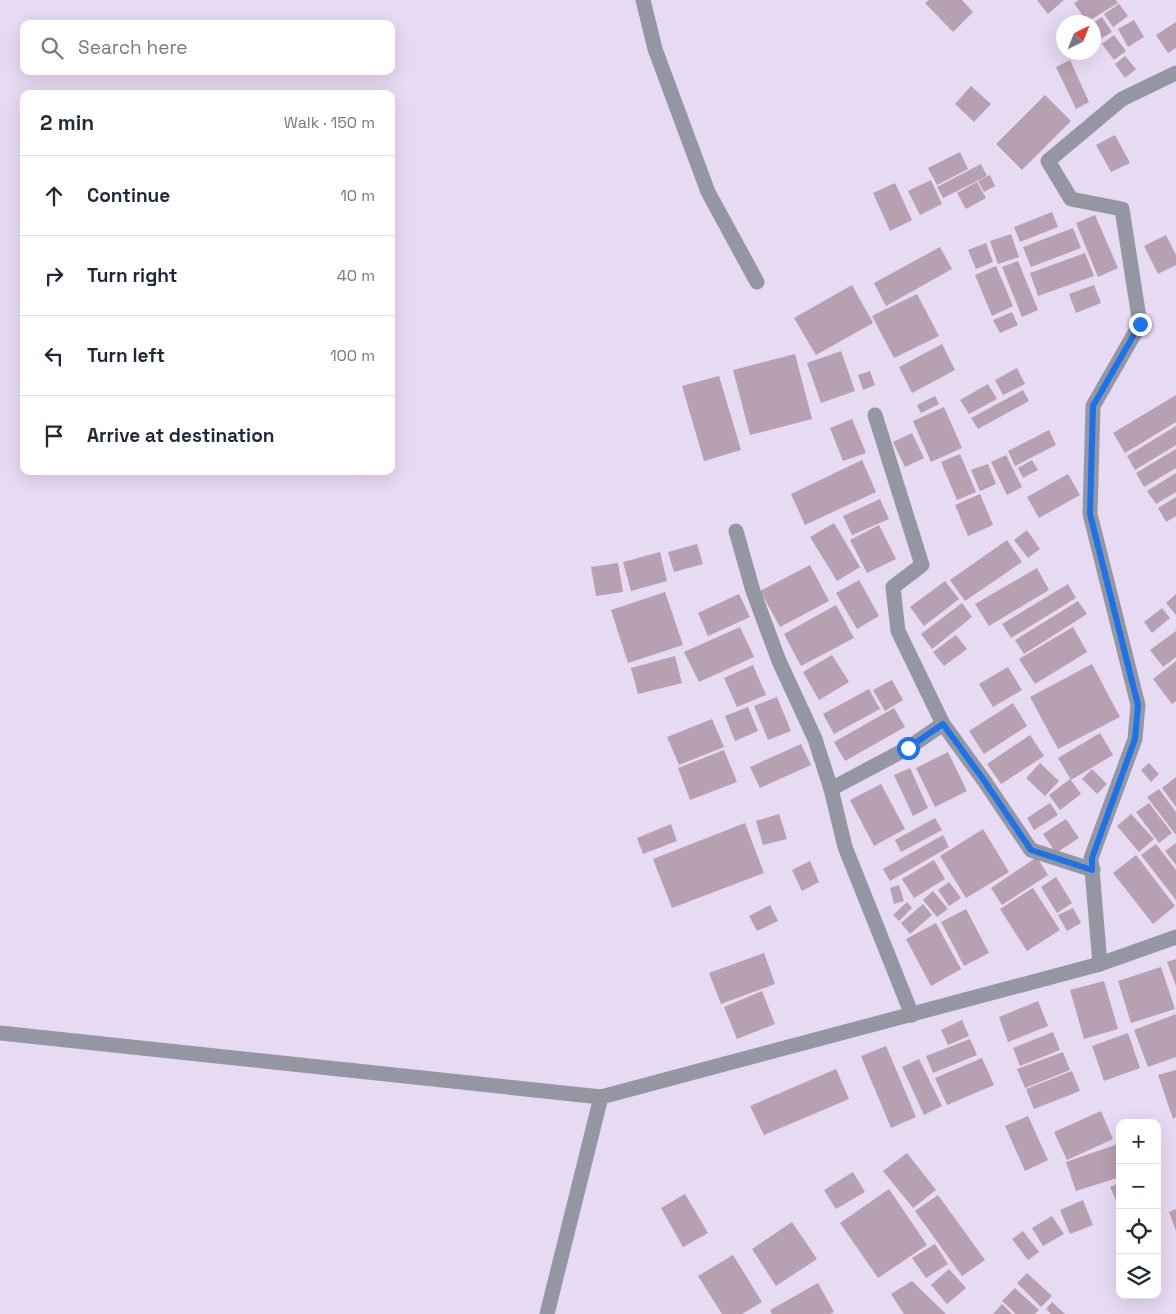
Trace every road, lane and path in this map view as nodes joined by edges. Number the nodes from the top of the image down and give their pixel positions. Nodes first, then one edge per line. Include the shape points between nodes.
1 (643, 0) edge
2 (1176, 73) edge
3 (756, 282) dead end
4 (875, 415) dead end
5 (736, 531) dead end
6 (943, 724) junction
7 (831, 789) junction
8 (1092, 870) junction
9 (1176, 937) edge
10 (1100, 964) junction
11 (912, 1014) junction
12 (0, 1032) edge
13 (601, 1097) junction
14 (547, 1314) edge

1 - 3 street via 655,49 708,192
2 - 8 street via 1122,99 1048,161 1071,199 1122,209 1140,324 1093,406 1090,514 1138,705 1135,739 1092,858
4 - 6 street via 922,565 893,587 898,631
5 - 7 street via 759,608 779,661 816,739
6 - 7 street via 908,748
6 - 8 street via 1031,850
7 - 11 street via 845,847
8 - 10 street
9 - 10 street
10 - 11 street
11 - 13 street
12 - 13 street
13 - 14 street

